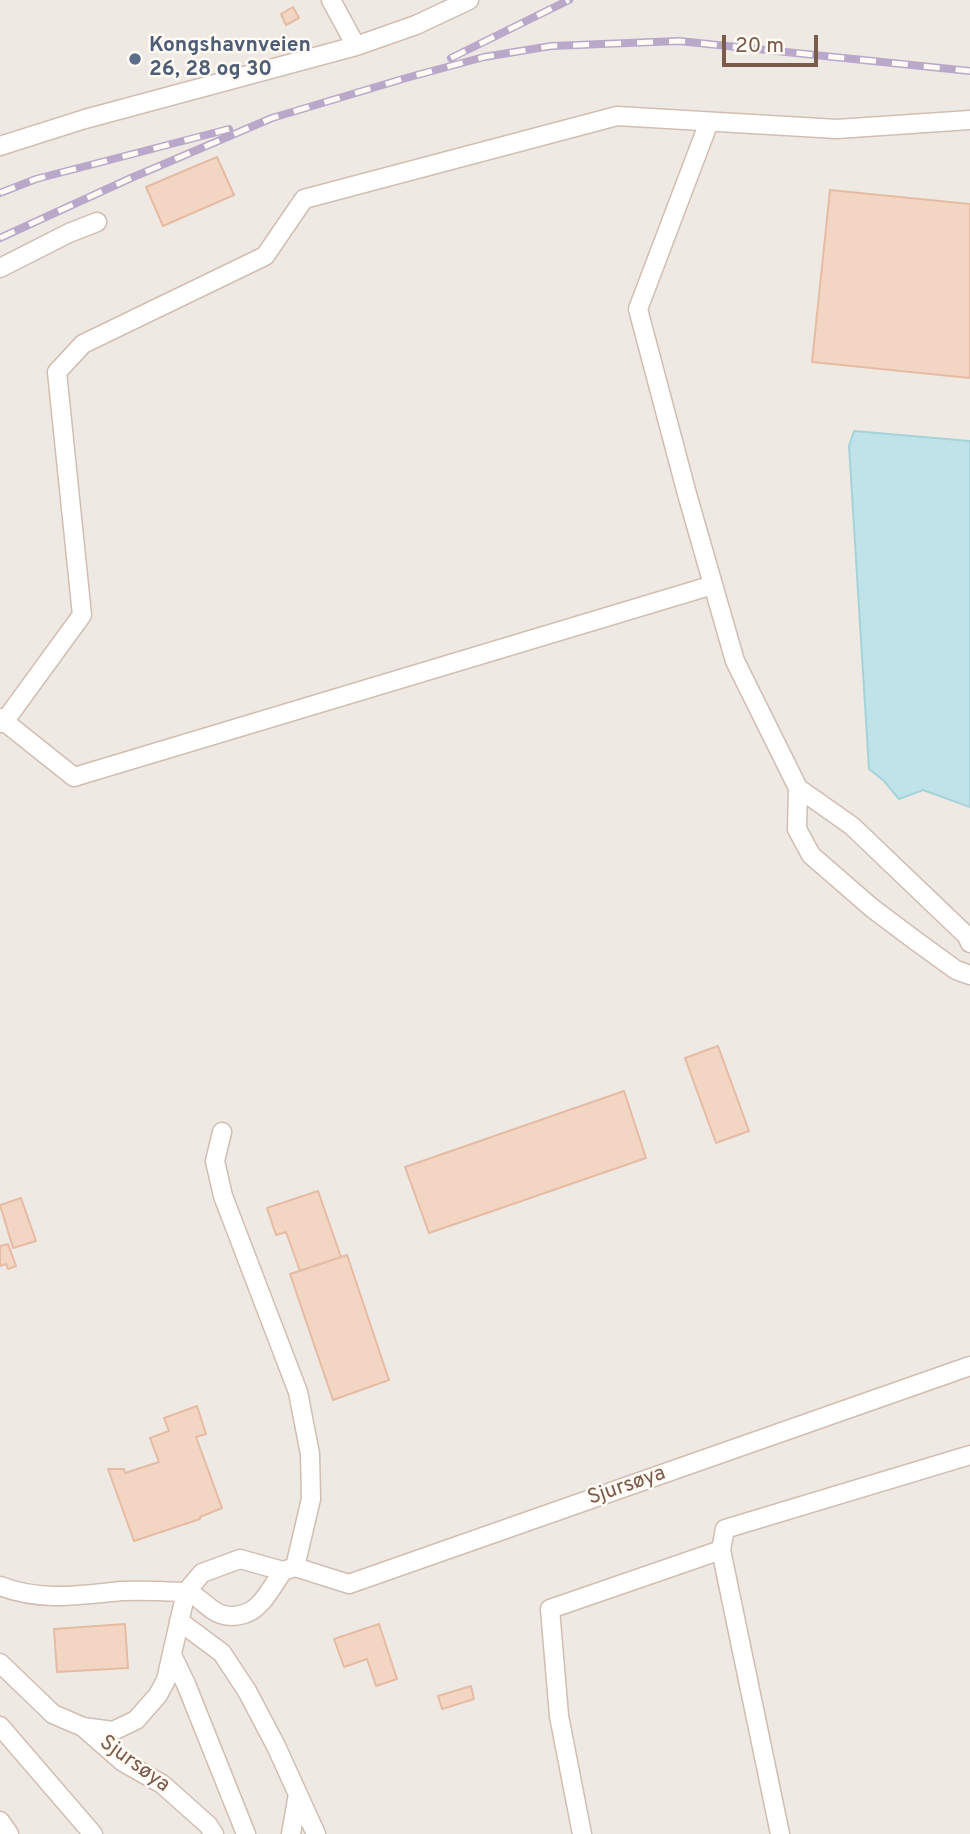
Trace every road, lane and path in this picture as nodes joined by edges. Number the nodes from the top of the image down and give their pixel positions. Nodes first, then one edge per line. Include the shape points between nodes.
1 (331, 0) edge
2 (469, 0) edge
3 (356, 46) junction
4 (970, 120) edge
5 (709, 122) junction
6 (0, 146) edge
7 (97, 222) dead end
8 (0, 268) edge
9 (713, 585) junction
10 (1, 721) edge
11 (799, 788) junction
12 (970, 943) edge
13 (970, 975) edge
14 (222, 1132) dead end
15 (970, 1366) edge
16 (970, 1455) edge
17 (721, 1550) junction
18 (289, 1569) junction
19 (0, 1586) edge
20 (186, 1592) junction
21 (179, 1621) junction
22 (172, 1655) junction
23 (0, 1663) edge
24 (0, 1726) edge
25 (83, 1727) junction
26 (298, 1794) junction
27 (0, 1821) edge
28 (9, 1834) edge
29 (93, 1834) edge
30 (214, 1834) edge
31 (246, 1834) edge
32 (291, 1834) edge
33 (316, 1834) edge
34 (582, 1834) edge
35 (780, 1834) edge

1 - 3 lane
2 - 3 lane
3 - 6 lane
4 - 5 lane via 837,130
5 - 9 lane via 638,309
5 - 10 lane via 617,116 304,199 265,256 83,344 57,372 82,615
7 - 8 lane
9 - 10 lane via 74,777
9 - 11 lane via 735,661
11 - 12 lane via 852,826
11 - 13 lane via 797,830 811,855 915,941
14 - 18 lane via 215,1161 223,1196 298,1392 310,1454 311,1499
15 - 18 lane, Sjursøya via 349,1584
16 - 17 lane via 725,1529
17 - 34 lane via 550,1609 559,1716
17 - 35 lane
18 - 20 lane, Sjursøya via 240,1559 202,1573
18 - 20 lane via 257,1608 243,1615 221,1616
19 - 20 lane via 18,1594 75,1598 125,1591
20 - 21 lane, Sjursøya
21 - 22 lane, Sjursøya
21 - 26 lane via 222,1653 247,1691
22 - 25 lane, Sjursøya via 162,1688 136,1720 113,1731
22 - 31 lane
23 - 25 lane, Sjursøya via 53,1714
24 - 29 lane
25 - 30 lane, Sjursøya via 123,1762 162,1784
26 - 32 lane
26 - 33 lane
27 - 28 lane

